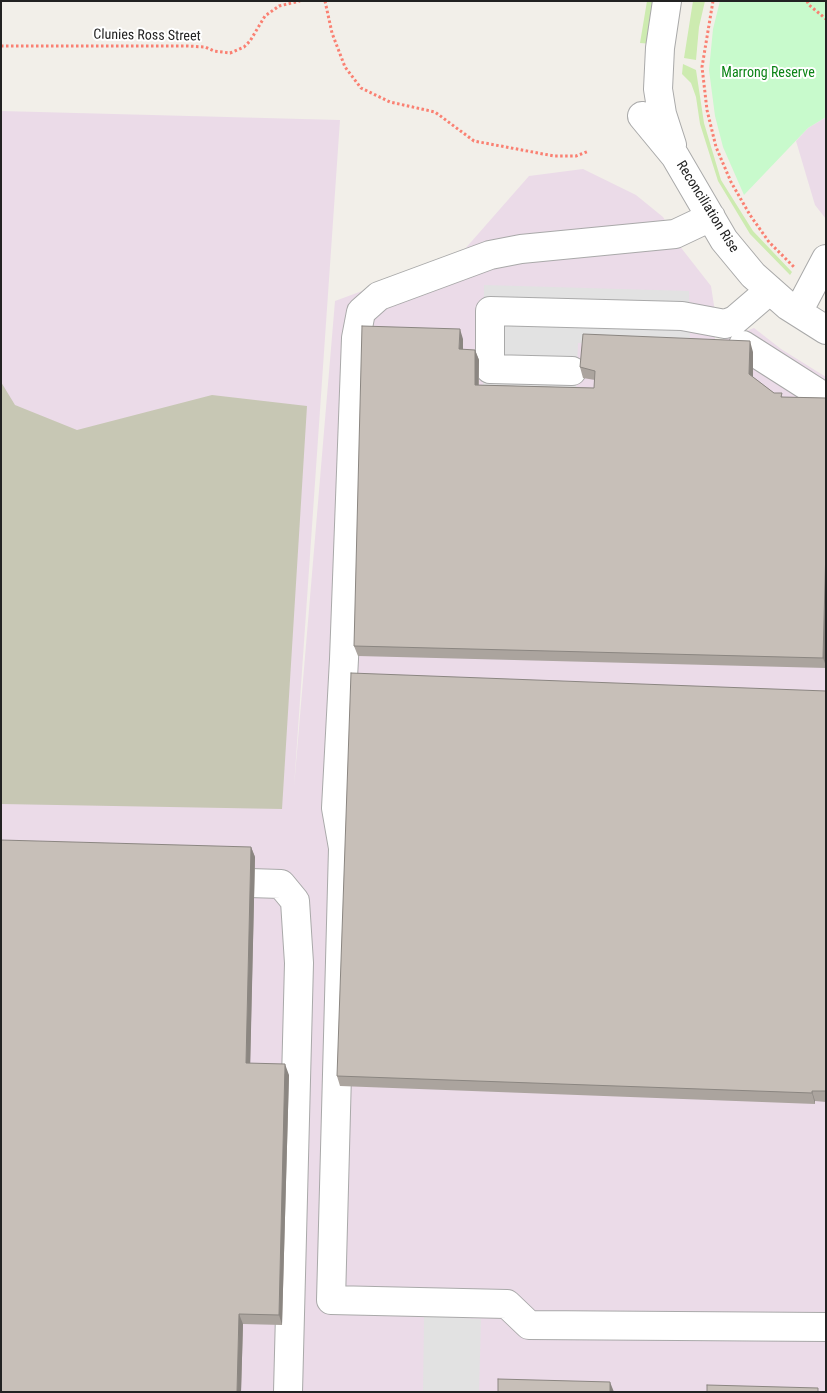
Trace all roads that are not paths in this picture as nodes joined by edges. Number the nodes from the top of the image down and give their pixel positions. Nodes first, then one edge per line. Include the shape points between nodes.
1 (667, 1) edge
2 (685, 1) edge
3 (642, 116) dead end
4 (675, 156) junction
5 (711, 217) junction
6 (820, 270) edge
7 (770, 290) junction
8 (798, 312) junction
9 (826, 330) edge
10 (743, 345) edge
11 (572, 371) dead end
12 (826, 398) edge
13 (191, 881) edge
14 (826, 1327) edge
15 (288, 1392) edge

1 - 4 street via 658,89
2 - 4 street via 674,57 669,108
3 - 4 street, Reconciliation Rise
4 - 5 street, Reconciliation Rise
5 - 7 street, Reconciliation Rise via 724,240
5 - 14 street via 674,234 490,255 379,296 361,312 356,338 336,808 343,848 331,1300 507,1304 529,1325
6 - 8 street
7 - 8 street, Reconciliation Rise
7 - 11 street via 735,320 725,324 682,316 490,311 490,369
8 - 9 street, Reconciliation Rise
10 - 12 street
13 - 15 street via 281,884 296,901 299,963

